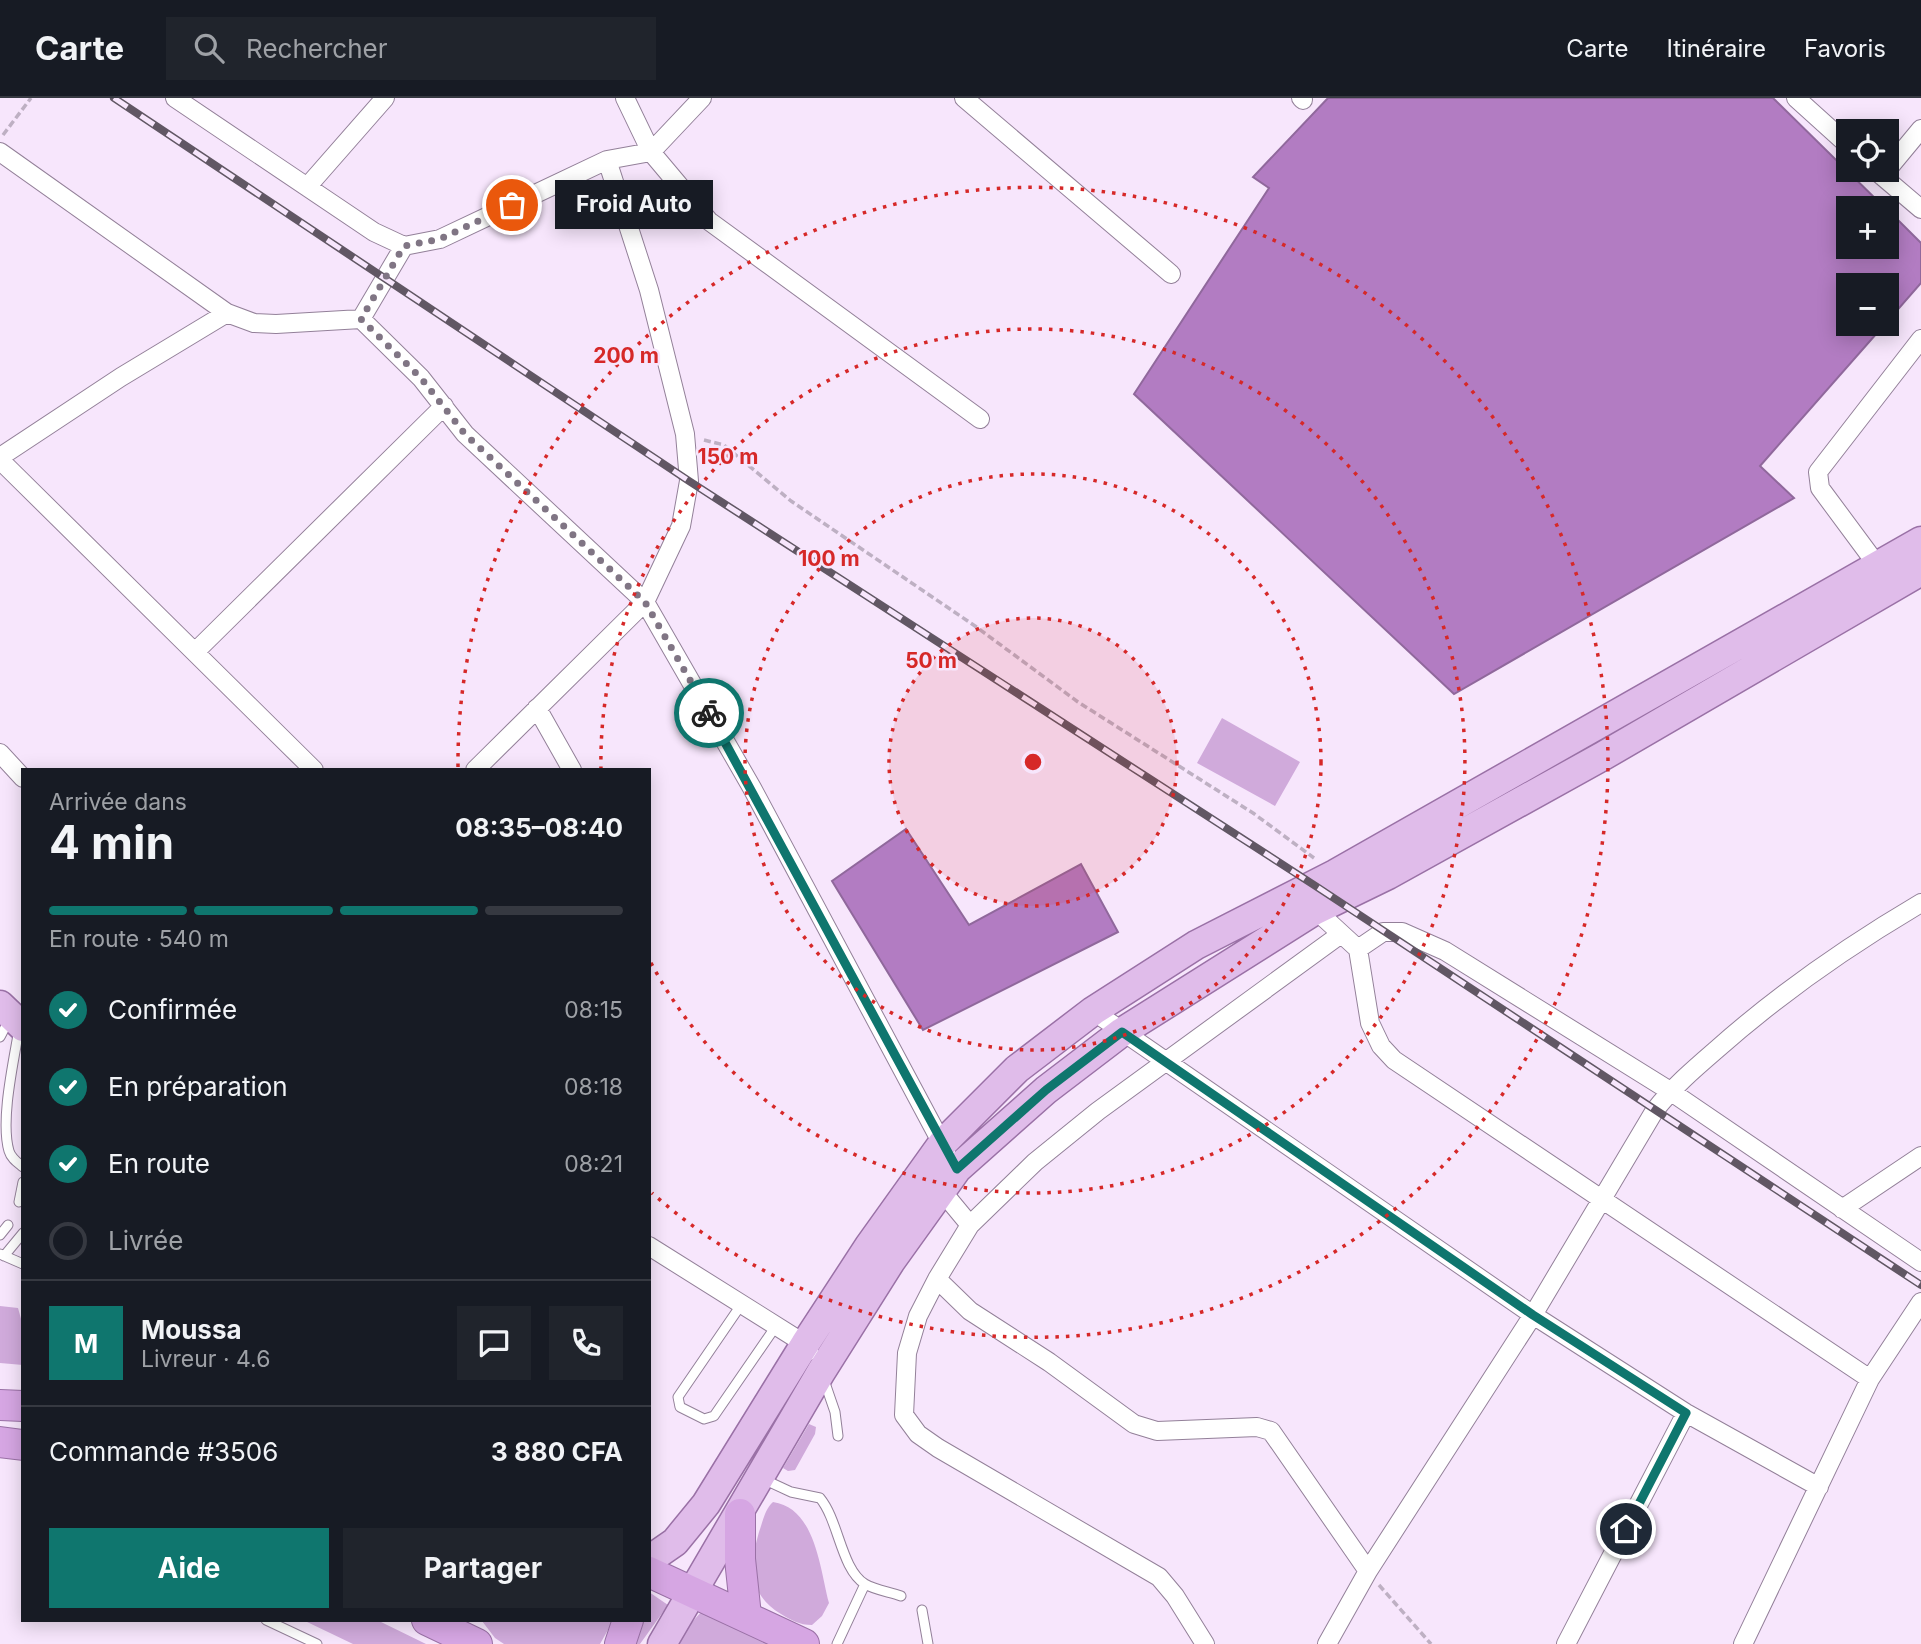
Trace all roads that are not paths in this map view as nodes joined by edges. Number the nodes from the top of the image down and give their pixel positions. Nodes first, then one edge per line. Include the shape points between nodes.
1 (175, 98) edge
2 (385, 98) edge
3 (625, 98) edge
4 (702, 98) edge
5 (964, 98) edge
6 (1796, 98) edge
7 (1921, 129) edge
8 (1836, 134) edge
9 (0, 152) edge
10 (651, 152) junction
11 (1899, 152) edge
12 (607, 160) junction
13 (1890, 182) edge
14 (307, 187) junction
15 (1921, 209) edge
16 (404, 246) junction
17 (1171, 274) dead end
18 (227, 313) junction
19 (361, 319) junction
20 (1921, 339) edge
21 (444, 406) junction
22 (980, 419) dead end
23 (0, 458) edge
24 (1921, 541) edge
25 (1921, 571) edge
26 (1885, 577) junction
27 (645, 602) junction
28 (195, 652) junction
29 (537, 708) junction
30 (0, 753) edge
31 (312, 768) edge
32 (477, 768) edge
33 (571, 768) edge
34 (21, 776) edge
35 (1307, 902) junction
36 (1921, 903) edge
37 (1341, 934) junction
38 (1358, 949) junction
39 (1093, 1011) junction
40 (11, 1022) edge
41 (1122, 1032) junction
42 (1164, 1061) junction
43 (1670, 1091) junction
44 (942, 1144) junction
45 (4, 1152) edge
46 (1921, 1156) edge
47 (21, 1165) edge
48 (949, 1179) junction
49 (21, 1192) edge
50 (1602, 1200) junction
51 (19, 1202) dead end
52 (1842, 1209) junction
53 (8, 1225) dead end
54 (970, 1225) junction
55 (0, 1235) edge
56 (21, 1235) edge
57 (651, 1247) edge
58 (2, 1255) edge
59 (21, 1261) edge
60 (1921, 1262) edge
61 (937, 1279) junction
62 (1921, 1302) edge
63 (741, 1305) junction
64 (1533, 1315) junction
65 (776, 1326) junction
66 (805, 1344) junction
67 (821, 1372) junction
68 (1870, 1379) junction
69 (0, 1405) edge
70 (21, 1406) edge
71 (1686, 1413) junction
72 (838, 1436) dead end
73 (0, 1442) edge
74 (21, 1445) edge
75 (760, 1478) junction
76 (1819, 1487) junction
77 (740, 1514) junction
78 (651, 1559) edge
79 (1368, 1571) junction
80 (651, 1573) edge
81 (865, 1584) junction
82 (693, 1592) junction
83 (901, 1596) dead end
84 (922, 1610) dead end
85 (746, 1616) junction
86 (270, 1622) edge
87 (431, 1622) edge
88 (472, 1622) edge
89 (627, 1622) edge
90 (317, 1644) edge
91 (477, 1644) edge
92 (488, 1644) edge
93 (621, 1644) edge
94 (662, 1644) edge
95 (804, 1644) edge
96 (837, 1644) edge
97 (928, 1644) edge
98 (1205, 1644) edge
99 (1327, 1644) edge
100 (1566, 1644) edge
101 (1743, 1644) edge

1 - 14 street
2 - 14 street
3 - 10 street
4 - 10 street
5 - 17 street
6 - 8 street
7 - 11 street
9 - 18 street
10 - 12 street
10 - 22 street via 709,221
12 - 16 street via 440,239
12 - 27 street via 649,290 685,435 689,481 681,526
13 - 15 street
14 - 16 street via 374,232
16 - 19 street
18 - 19 street via 254,323 276,324
18 - 23 street via 121,376
19 - 21 street
20 - 26 street via 1818,472 1820,488
21 - 27 street via 465,434
21 - 28 street
23 - 28 street
24 - 26 main road
25 - 26 main road
26 - 35 main road via 1335,874
26 - 35 main road via 1603,756 1388,875
27 - 29 street
27 - 44 street via 752,788
28 - 31 street
29 - 32 street
29 - 33 street
30 - 34 street
35 - 37 street
35 - 39 main road via 1196,945
35 - 41 main road
36 - 43 street via 1769,1003
37 - 38 street
37 - 42 street
38 - 43 street via 1383,932 1419,938
38 - 50 street via 1370,1023 1394,1060
39 - 41 street
39 - 44 main road via 1017,1069
40 - 45 lane
41 - 42 street
41 - 48 main road via 1046,1090
42 - 54 street via 1035,1162
42 - 64 street
43 - 50 street
43 - 52 street
44 - 48 street
44 - 66 main road
45 - 47 lane
46 - 52 street
48 - 54 street
48 - 67 main road
49 - 51 lane
50 - 64 street
50 - 68 street
52 - 60 street
53 - 55 lane
54 - 61 street
56 - 58 lane
57 - 63 street
58 - 59 lane
61 - 79 street via 970,1311 1134,1424 1157,1431 1238,1427 1271,1431
61 - 98 street via 907,1353 904,1415 909,1423 938,1448 1158,1577
62 - 68 street
63 - 65 street
63 - 65 lane via 678,1397 680,1407 704,1419 714,1416
64 - 71 street
64 - 79 street
65 - 66 street
66 - 67 street
66 - 78 main road via 706,1504 675,1542
67 - 72 lane
67 - 75 main road
68 - 76 street
69 - 70 highway
71 - 76 street
71 - 100 street
73 - 74 highway
75 - 77 main road
75 - 81 lane via 820,1498 830,1510 852,1570
76 - 101 street
77 - 82 main road
77 - 85 highway
79 - 99 street
80 - 82 highway
81 - 83 lane
81 - 96 lane
82 - 85 highway
82 - 94 main road
84 - 97 lane
85 - 95 highway
86 - 90 lane
87 - 91 highway
88 - 92 highway
89 - 93 highway

